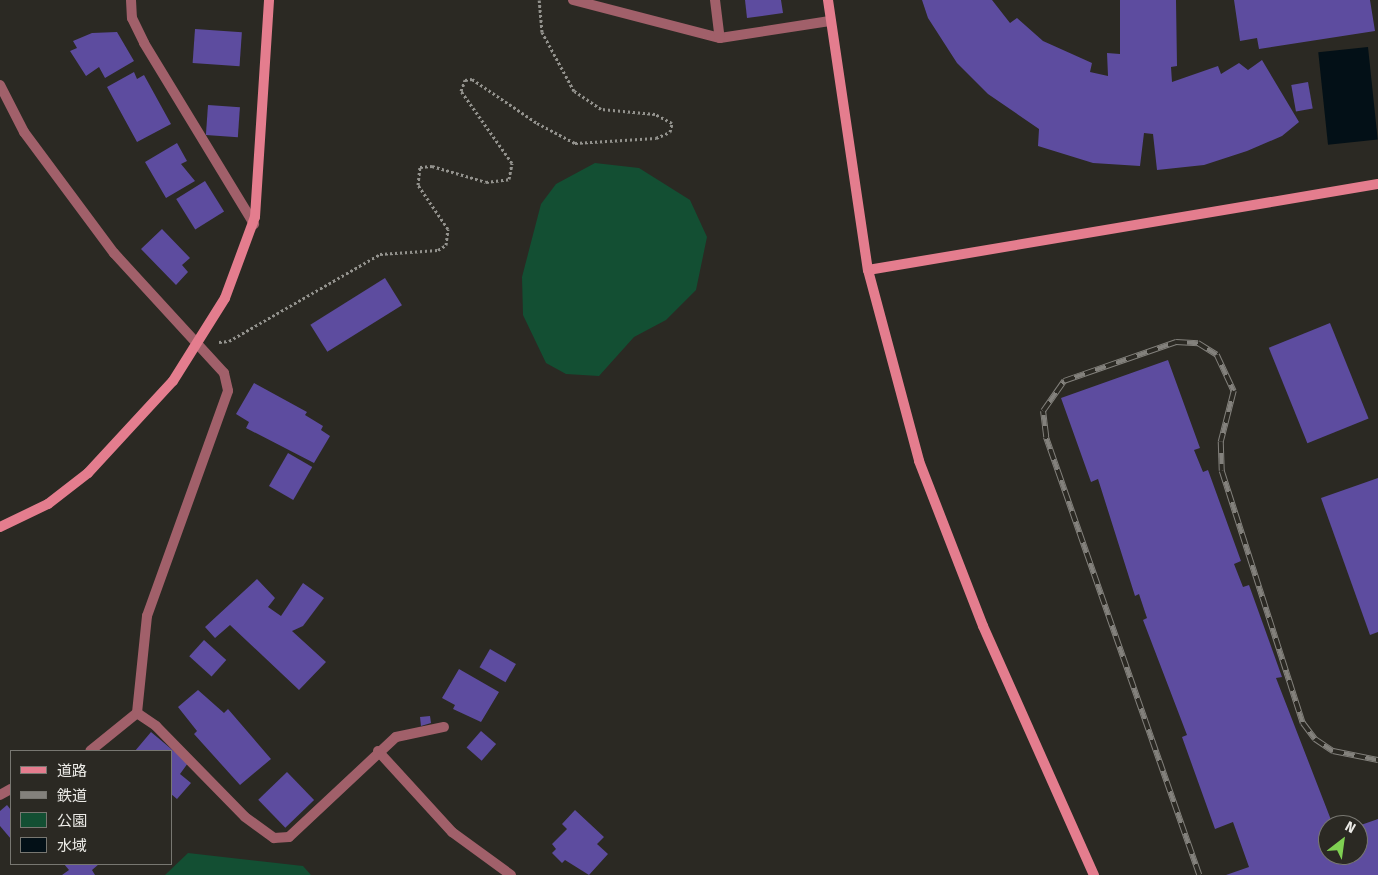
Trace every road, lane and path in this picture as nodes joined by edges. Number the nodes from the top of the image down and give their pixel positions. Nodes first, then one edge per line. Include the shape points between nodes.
1 (131, 0) edge
2 (269, 0) edge
3 (539, 0) edge
4 (573, 0) edge
5 (715, 0) edge
6 (828, 0) edge
7 (830, 21) junction
8 (720, 38) junction
9 (0, 85) edge
10 (1378, 184) edge
11 (254, 224) junction
12 (868, 270) junction
13 (199, 344) junction
14 (0, 527) edge
15 (137, 713) junction
16 (444, 727) dead end
17 (91, 750) edge
18 (378, 751) junction
19 (511, 875) edge
20 (1094, 875) edge

1 - 11 street via 132,18 144,43
2 - 11 street via 262,161
3 - 13 path via 542,32 574,91 601,109 656,114 672,123 670,132 656,138 575,143 536,123 472,78 465,80 461,91 505,149 512,171 508,179 486,182 432,166 420,167 418,185 448,229 446,245 438,250 380,254 229,341
4 - 8 street
5 - 8 street
6 - 7 street
7 - 8 street
7 - 12 street
9 - 13 street via 24,132 114,253
10 - 12 street
11 - 13 street via 225,298
12 - 20 street via 919,461 983,626
13 - 14 street via 147,413 88,473 48,504
13 - 15 street via 224,373 228,391 147,616
15 - 17 street
15 - 18 street via 156,726 245,817 274,838 289,836
16 - 18 street via 396,737
18 - 19 street via 452,832

